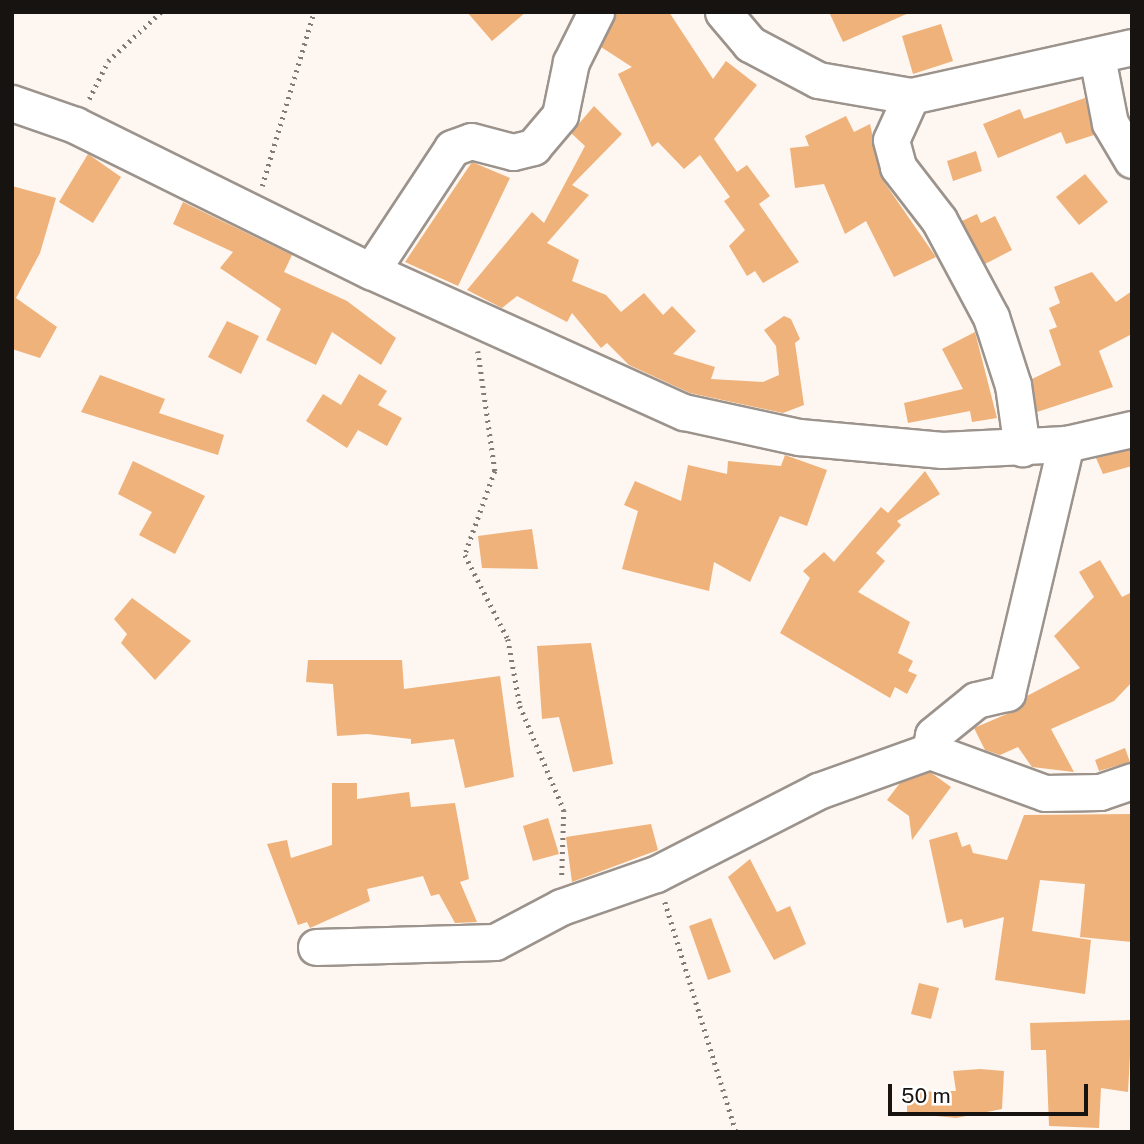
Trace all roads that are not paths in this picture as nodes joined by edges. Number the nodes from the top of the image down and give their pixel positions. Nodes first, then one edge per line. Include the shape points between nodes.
1 (596, 12) edge
2 (723, 12) edge
3 (1132, 47) edge
4 (1097, 57) junction
5 (911, 96) junction
6 (12, 103) edge
7 (1132, 160) edge
8 (370, 271) junction
9 (1132, 429) edge
10 (1066, 444) junction
11 (1022, 448) junction
12 (930, 751) junction
13 (1132, 781) edge
14 (316, 947) dead end

1 - 8 street via 571,62 561,116 533,147 513,152 471,141 452,148
2 - 5 street via 750,44 818,80
3 - 4 street
4 - 5 street
4 - 7 street via 1110,123
5 - 11 street via 891,139 898,167 939,220 991,317 1013,385
6 - 8 street via 75,125
8 - 11 street via 684,412 799,437 942,450
9 - 10 street
10 - 11 street
10 - 12 street via 1007,693 976,700 933,735
12 - 13 street via 1045,793 1100,792
12 - 14 street via 818,791 656,874 561,907 495,942 468,947

